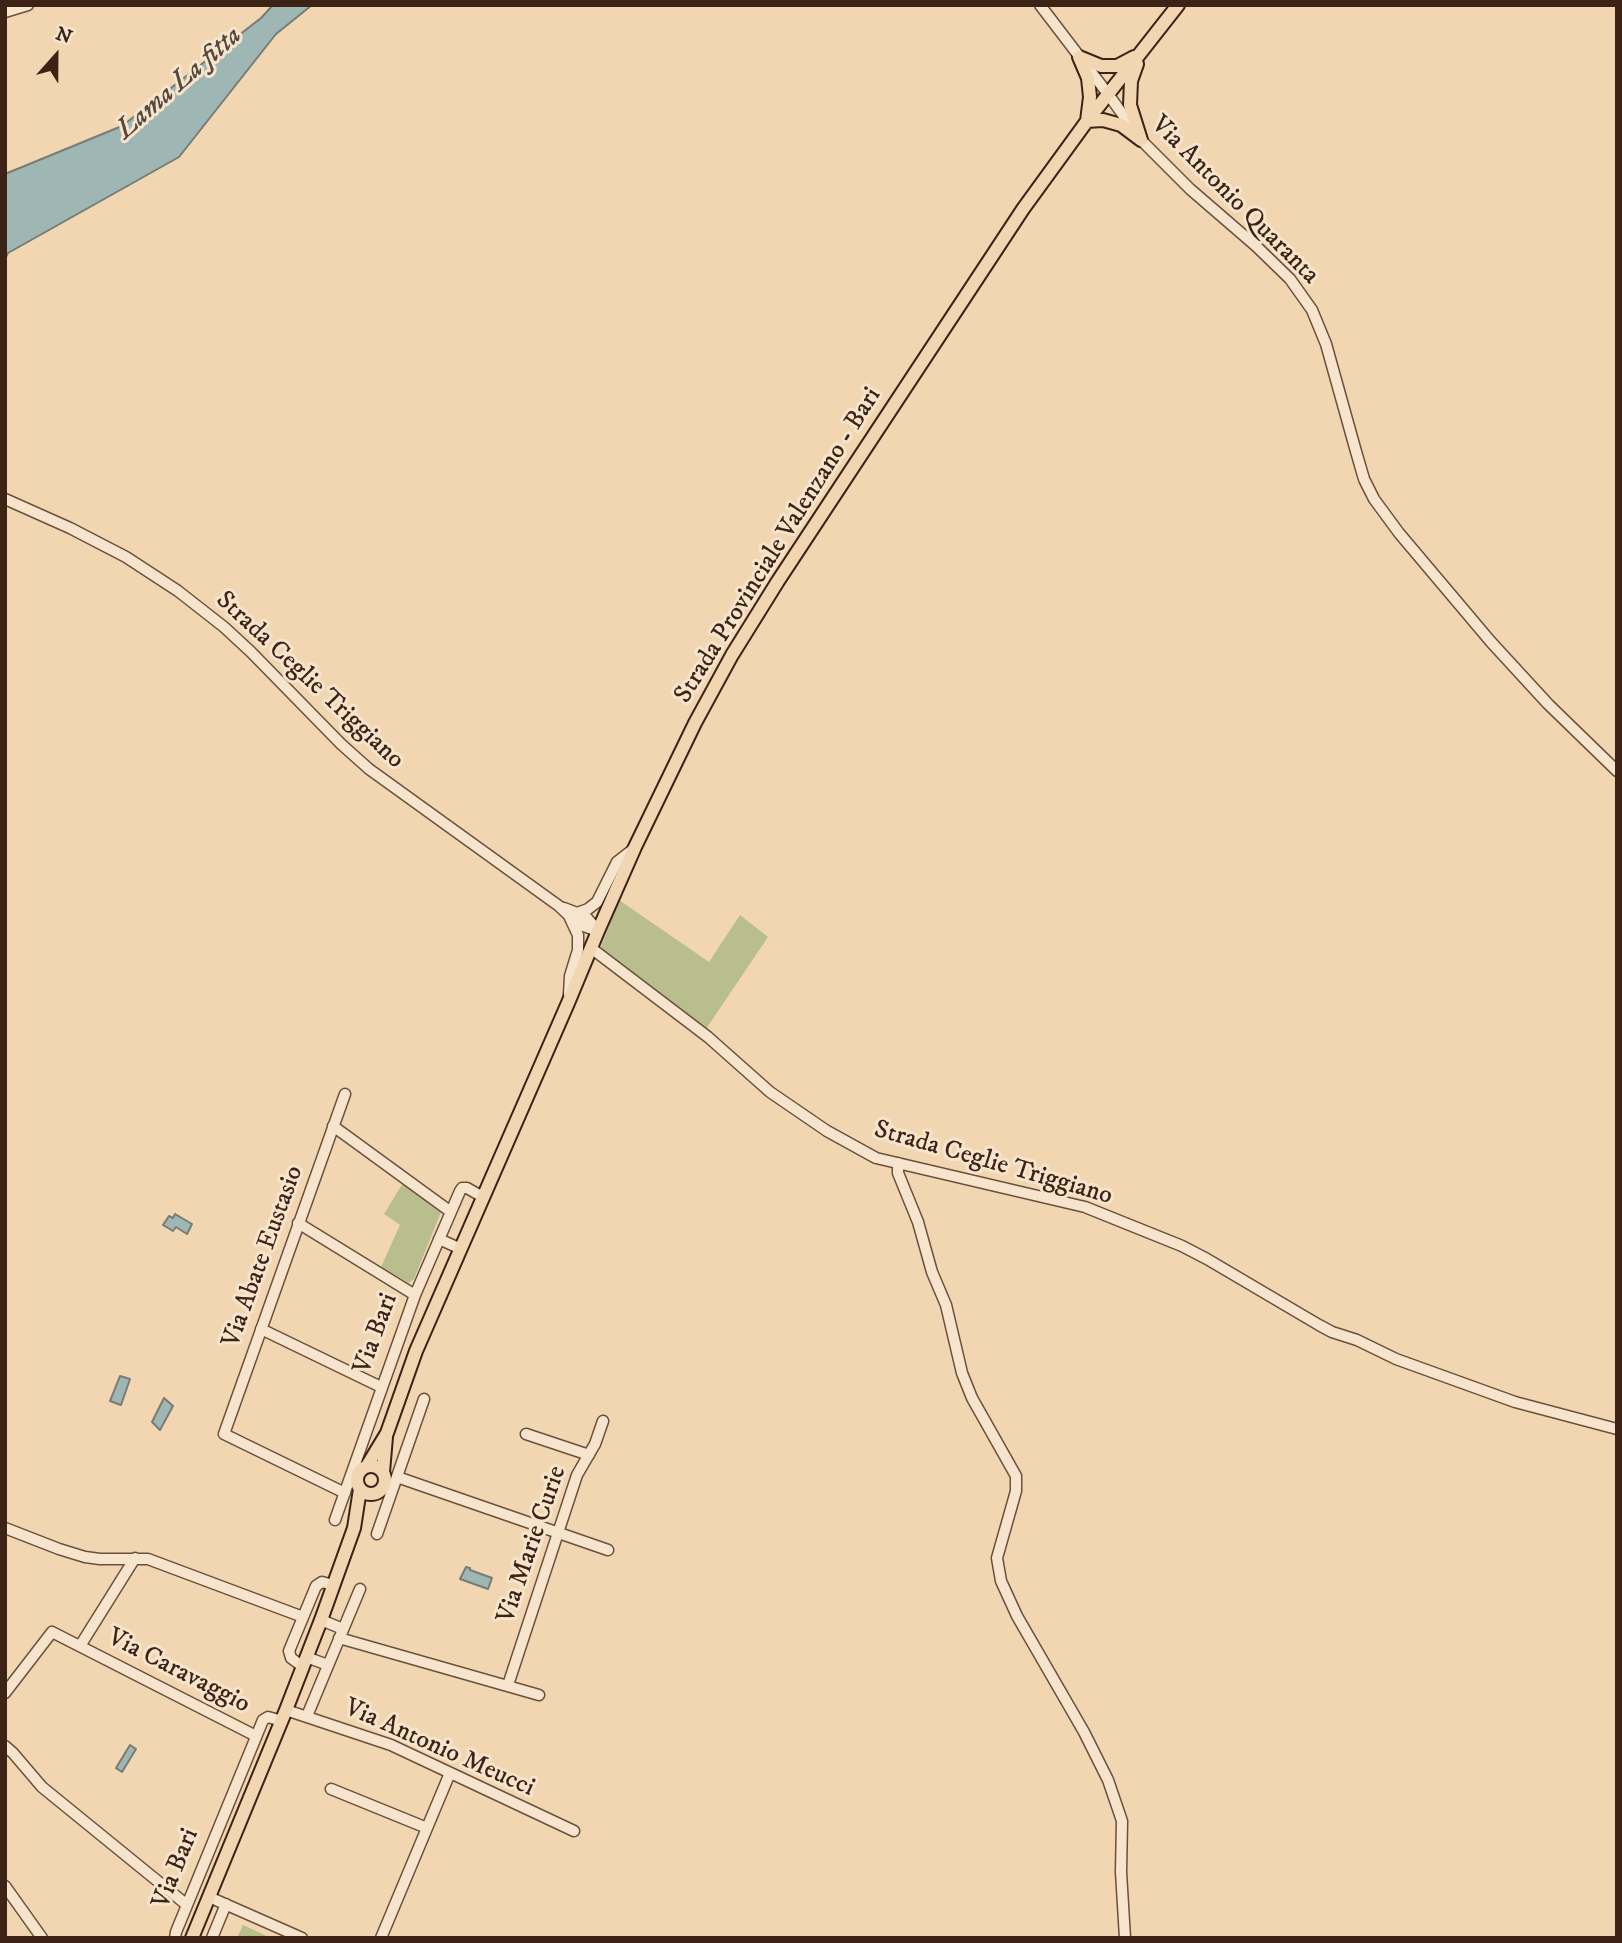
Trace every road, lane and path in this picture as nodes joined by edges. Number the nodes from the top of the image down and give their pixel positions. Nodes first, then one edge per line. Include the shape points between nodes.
1 (28, 5) edge
2 (1040, 5) edge
3 (1178, 5) edge
4 (5, 12) edge
5 (1141, 54) junction
6 (1079, 57) junction
7 (1108, 94) junction
8 (1087, 121) junction
9 (1141, 140) junction
10 (5, 499) edge
11 (1617, 771) edge
12 (635, 847) junction
13 (574, 915) junction
14 (598, 931) junction
15 (591, 948) junction
16 (568, 1003) junction
17 (345, 1094) dead end
18 (524, 1102) joint
19 (333, 1126) junction
20 (898, 1163) junction
21 (483, 1197) junction
22 (451, 1212) junction
23 (298, 1223) junction
24 (439, 1240) junction
25 (461, 1249) junction
26 (415, 1295) junction
27 (261, 1329) junction
28 (382, 1387) junction
29 (425, 1399) dead end
30 (603, 1421) dead end
31 (1617, 1429) edge
32 (387, 1433) junction
33 (526, 1434) dead end
34 (589, 1455) junction
35 (367, 1466) junction
36 (354, 1475) junction
37 (397, 1477) junction
38 (384, 1484) junction
39 (360, 1489) junction
40 (345, 1493) junction
41 (335, 1520) dead end
42 (5, 1528) edge
43 (354, 1528) junction
44 (558, 1532) junction
45 (377, 1534) dead end
46 (608, 1550) dead end
47 (135, 1558) junction
48 (333, 1585) junction
49 (360, 1589) dead end
50 (303, 1618) junction
51 (321, 1620) junction
52 (341, 1633) junction
53 (80, 1646) junction
54 (304, 1661) junction
55 (328, 1665) junction
56 (508, 1685) junction
57 (5, 1693) edge
58 (539, 1695) dead end
59 (284, 1715) junction
60 (307, 1716) junction
61 (256, 1736) junction
62 (5, 1746) edge
63 (450, 1773) junction
64 (331, 1789) dead end
65 (427, 1828) junction
66 (574, 1831) dead end
67 (5, 1886) edge
68 (209, 1897) junction
69 (187, 1905) junction
70 (226, 1905) junction
71 (42, 1938) edge
72 (175, 1938) edge
73 (192, 1938) edge
74 (212, 1938) edge
75 (302, 1938) edge
76 (381, 1938) edge
77 (1125, 1938) edge

1 - 4 street
2 - 6 street, Via Antonio Quaranta
3 - 5 main road, Strada Provinciale Valenzano - Bari
5 - 6 main road via 1117,66 1101,66
5 - 7 main road, Strada Provinciale Valenzano - Bari
5 - 9 main road via 1131,81 1130,105
6 - 7 street, Via Antonio Quaranta
6 - 8 main road via 1088,78
7 - 8 main road, Strada Provinciale Valenzano - Bari
7 - 9 street, Via Antonio Quaranta
8 - 9 main road via 1121,125
8 - 12 main road, Strada Provinciale Valenzano - Bari via 1023,209 778,581 695,723
9 - 11 street, Via Antonio Quaranta via 1290,279 1312,310 1326,344 1364,479 1374,499 1490,642
10 - 13 street, Strada Ceglie Triggiano via 126,557 178,591 224,626 369,769
12 - 13 street via 617,862 597,902
12 - 14 main road, Strada Provinciale Valenzano - Bari
13 - 14 street, Strada Ceglie Triggiano via 583,927
13 - 16 street via 578,950
14 - 15 main road, Strada Provinciale Valenzano - Bari
15 - 16 main road, Strada Provinciale Valenzano - Bari
15 - 20 street, Strada Ceglie Triggiano via 798,1112 876,1158
16 - 18 main road, Strada Provinciale Valenzano - Bari
17 - 19 street, Via Abate Eustasio
18 - 21 main road, Via Bari
19 - 22 street
19 - 23 street, Via Abate Eustasio
20 - 31 street, Strada Ceglie Triggiano via 1084,1207 1182,1246 1332,1332 1413,1366 1515,1402
20 - 77 street via 946,1305 967,1385 1016,1476 997,1558 1001,1581 1090,1744 1122,1821
21 - 22 street, Via Bari via 462,1188
21 - 25 main road, Via Bari
22 - 24 street, Via Bari
23 - 26 street
23 - 27 street, Via Abate Eustasio
24 - 25 street
24 - 26 street, Via Bari
25 - 32 main road, Via Bari via 416,1351
26 - 28 street, Via Bari
27 - 28 street
27 - 40 street, Via Abate Eustasio via 224,1434
28 - 36 street, Via Bari
29 - 37 street, Via Bari
30 - 34 street, Via Marie Curie
32 - 35 main road, Via Bari
32 - 38 main road, Via Bari
33 - 34 street
34 - 44 street, Via Marie Curie via 578,1472
35 - 36 main road, Via Bari
35 - 38 main road via 376,1466
36 - 39 main road, Via Bari
36 - 40 street, Via Bari
37 - 38 street, Via Bari
37 - 44 street
38 - 39 main road via 367,1494
38 - 43 main road, Via Bari
38 - 45 street, Via Bari
39 - 43 main road, Via Bari
40 - 41 street, Via Bari
42 - 47 street via 85,1557
43 - 48 main road, Via Bari
44 - 46 street
44 - 56 street, Via Marie Curie
47 - 50 street
47 - 53 street, Via Caravaggio
48 - 50 street via 317,1584
48 - 51 main road, Via Bari
49 - 52 street
50 - 54 street via 289,1655
51 - 52 street
51 - 54 main road, Via Bari
52 - 55 street
52 - 56 street
53 - 57 street, Via Caravaggio via 52,1632
53 - 61 street, Via Caravaggio
54 - 55 street
54 - 59 main road, Via Bari
55 - 60 street
56 - 58 street
59 - 60 street, Via Antonio Meucci
59 - 61 street via 265,1718
59 - 68 main road, Via Bari
60 - 63 street, Via Antonio Meucci via 391,1745
61 - 69 street, Via Bari
62 - 69 street via 42,1787
63 - 65 street
63 - 66 street, Via Antonio Meucci
64 - 65 street
65 - 76 street
67 - 71 street
68 - 70 street
68 - 73 main road, Via Bari
69 - 72 street, Via Bari
70 - 74 street
70 - 75 street

